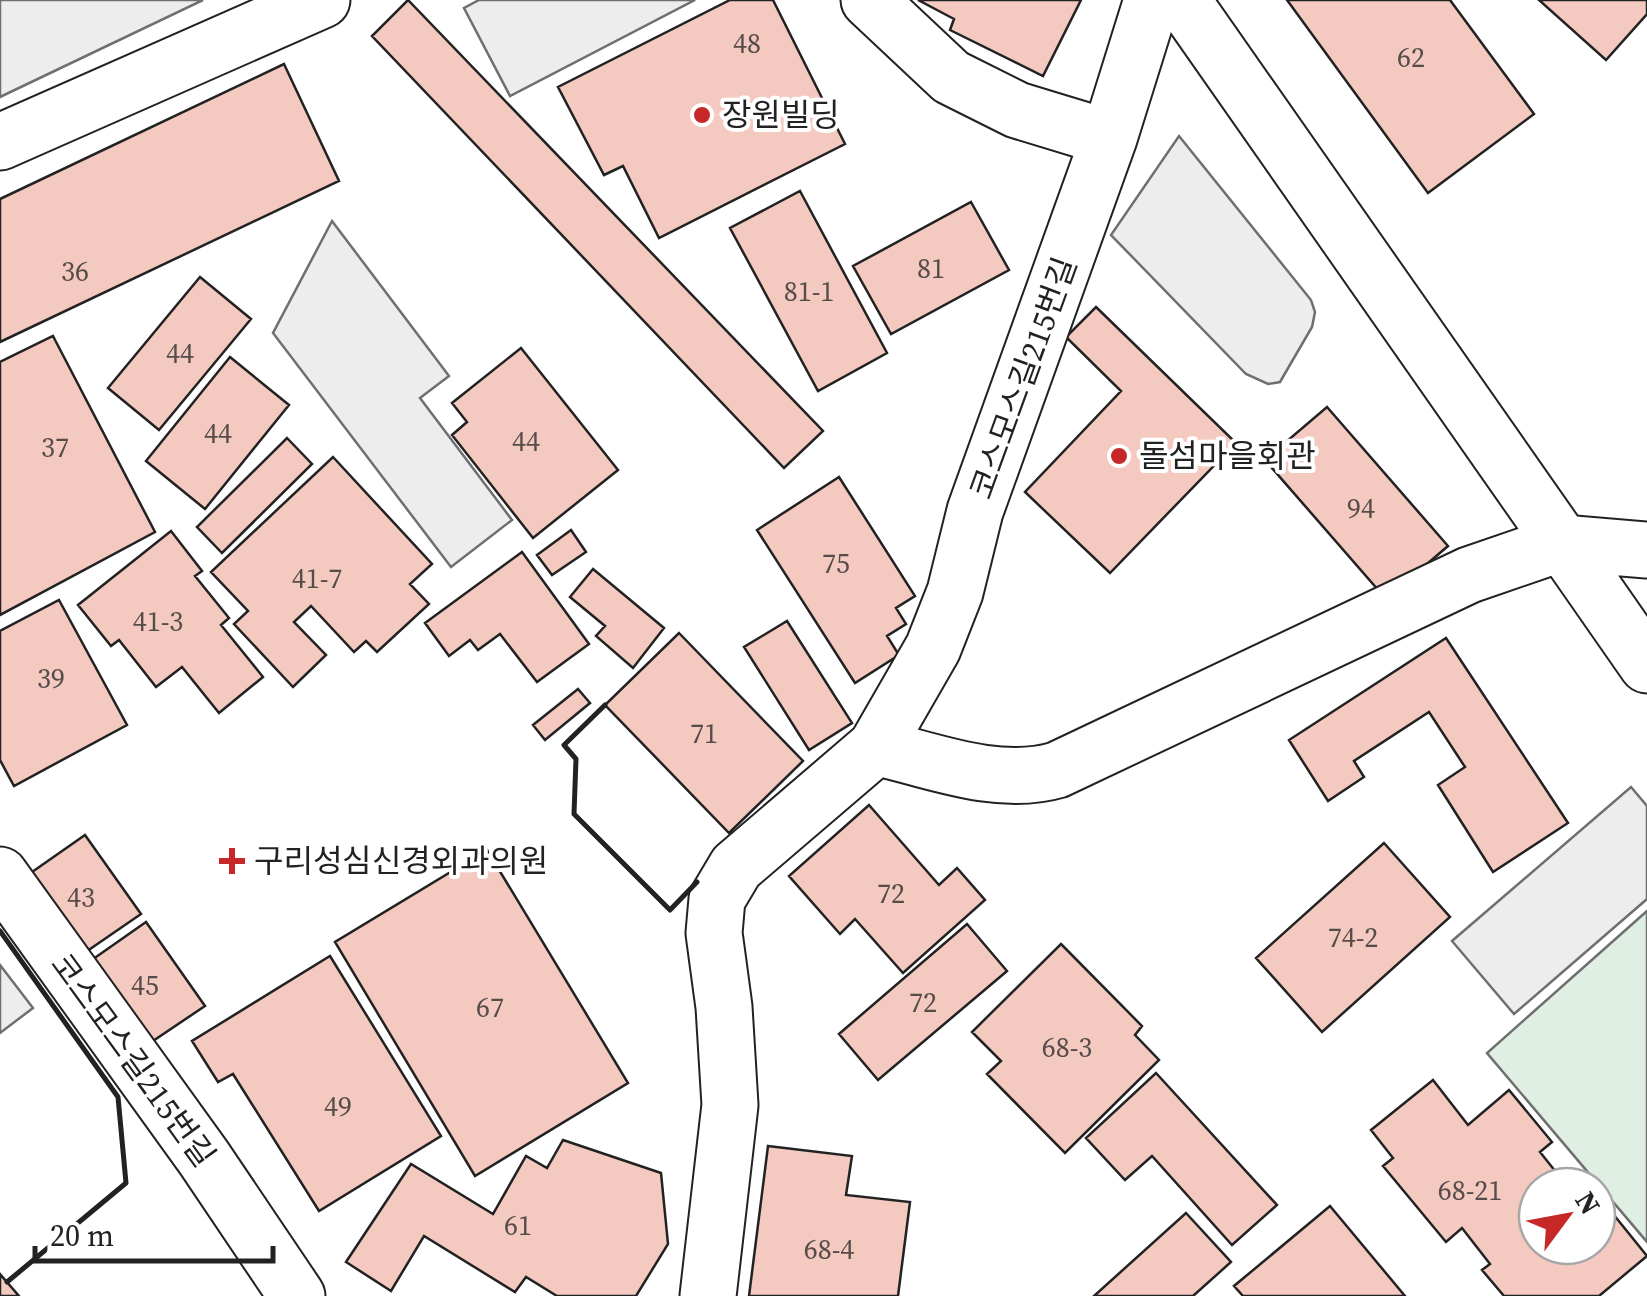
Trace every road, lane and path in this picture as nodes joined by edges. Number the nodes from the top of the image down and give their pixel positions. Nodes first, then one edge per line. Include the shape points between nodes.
1 (322, 0) edge
2 (869, 0) edge
3 (1152, 0) edge
4 (1182, 0) edge
5 (1109, 138) junction
6 (0, 142) edge
7 (1562, 543) junction
8 (1647, 550) edge
9 (1647, 665) edge
10 (876, 747) junction
11 (0, 875) edge
12 (297, 1296) edge
13 (708, 1296) edge

1 - 6 street
2 - 5 street via 952,77 1017,110
3 - 5 street, 코스모스길215번길
4 - 7 street
5 - 10 street, 코스모스길215번길 via 975,511 934,648
7 - 8 street
7 - 9 street
7 - 10 street via 1468,574 1034,777
10 - 13 street, 코스모스길215번길 via 736,867 717,899 714,933 730,1105
11 - 12 street, 코스모스길215번길

